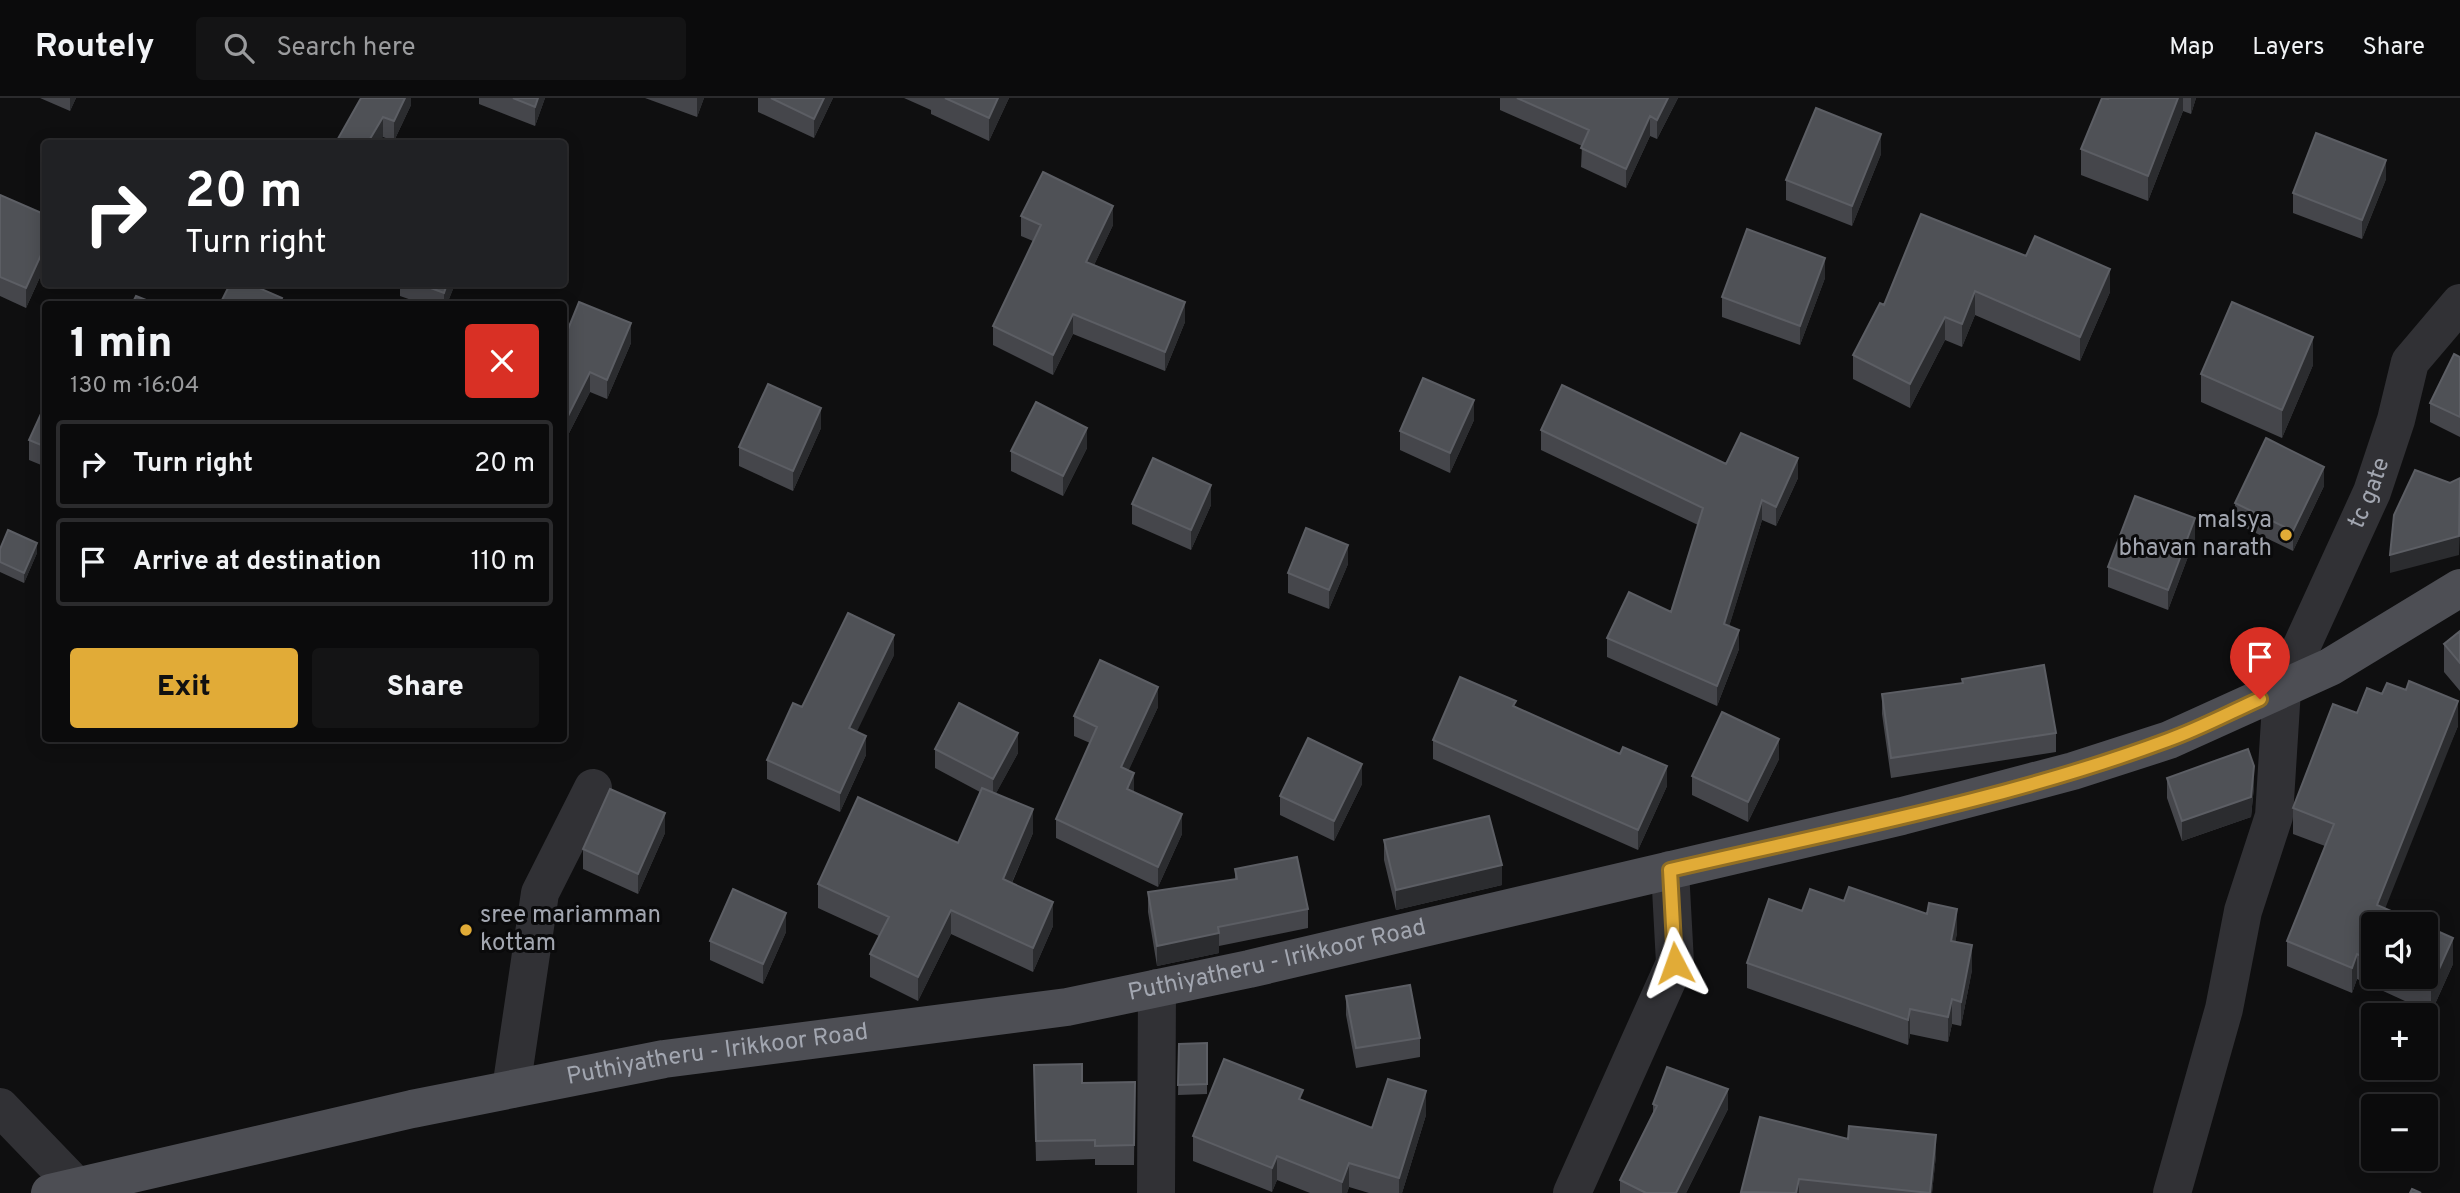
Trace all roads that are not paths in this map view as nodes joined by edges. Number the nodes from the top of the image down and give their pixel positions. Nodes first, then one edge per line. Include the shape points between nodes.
1 (2460, 303) edge
2 (2460, 588) edge
3 (2283, 689) junction
4 (593, 788) dead end
5 (1670, 870) junction
6 (1157, 988) junction
7 (512, 1089) junction
8 (0, 1107) edge
9 (63, 1190) edge
10 (1156, 1193) edge
11 (1572, 1193) edge
12 (2172, 1193) edge

1 - 3 street, tc gate via 2410,362 2372,492
2 - 3 main road, Puthiyatheru - Irikkoor Road via 2330,667
3 - 5 main road, Puthiyatheru - Irikkoor Road via 2169,740 2073,771
3 - 12 street via 2274,816 2244,911 2224,1009
4 - 7 street via 540,893
5 - 6 main road, Puthiyatheru - Irikkoor Road
5 - 11 street via 1675,963
6 - 7 main road, Puthiyatheru - Irikkoor Road via 937,1026 664,1059
6 - 10 street
7 - 9 main road, Puthiyatheru - Irikkoor Road
8 - 9 street

